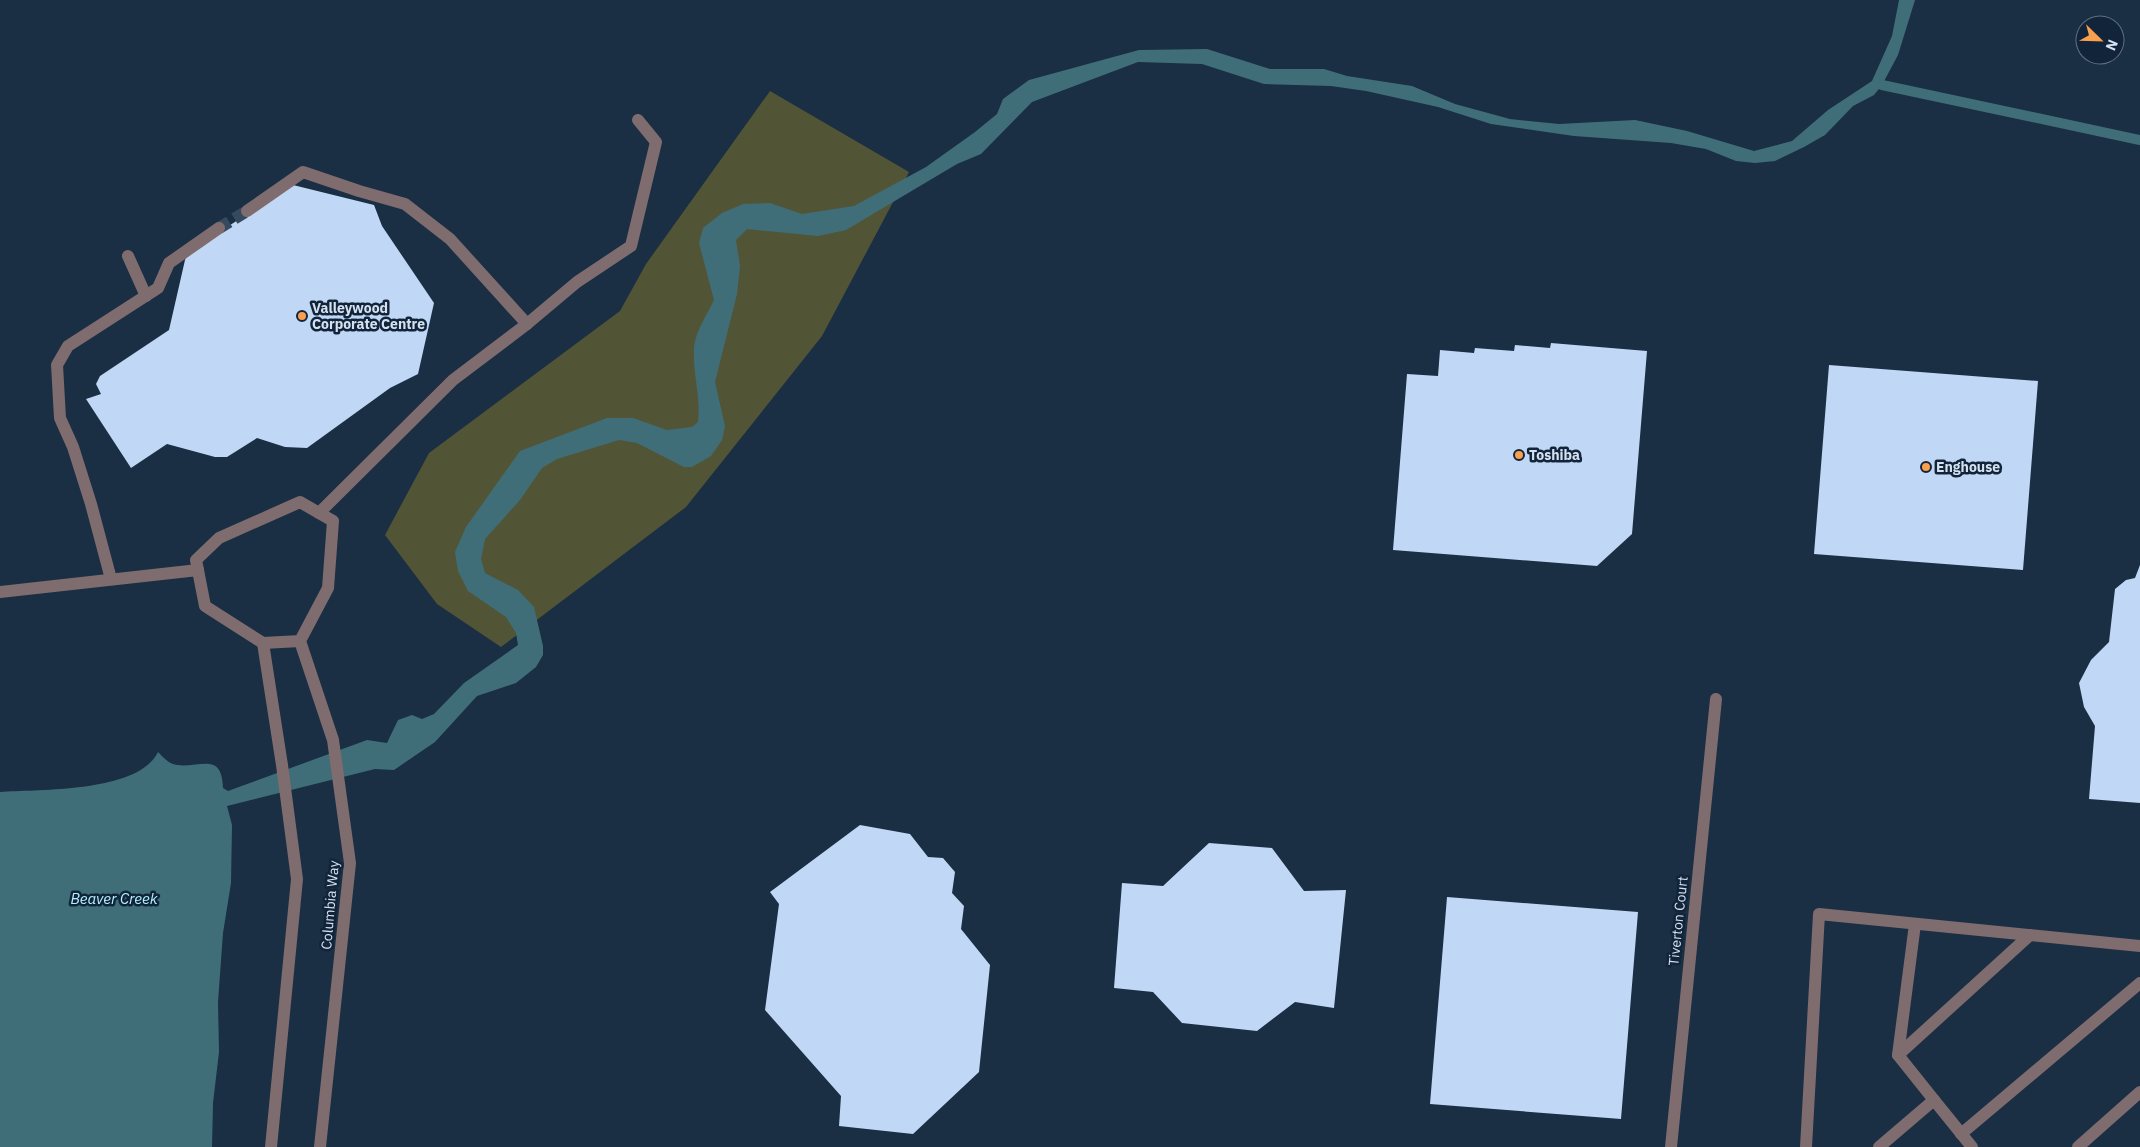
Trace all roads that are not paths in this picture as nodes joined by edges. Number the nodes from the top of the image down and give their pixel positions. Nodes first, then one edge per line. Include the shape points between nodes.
1 (638, 120) dead end
2 (247, 211) tunnel mouth
3 (219, 228) tunnel mouth
4 (128, 256) dead end
5 (146, 296) junction
6 (527, 324) junction
7 (319, 513) junction
8 (198, 570) junction
9 (111, 579) junction
10 (0, 592) edge
11 (300, 642) junction
12 (263, 643) junction
13 (1716, 698) dead end
14 (1915, 924) junction
15 (2030, 935) junction
16 (2140, 946) edge
17 (2140, 983) edge
18 (1898, 1055) junction
19 (2140, 1092) edge
20 (1934, 1100) junction
21 (1962, 1134) junction
22 (271, 1147) edge
23 (320, 1147) edge
24 (1671, 1147) edge
25 (1806, 1147) edge
26 (1879, 1147) edge
27 (1972, 1147) edge
28 (2078, 1147) edge

1 - 6 street via 656,142 631,246 577,282
2 - 6 street via 303,172 405,204 450,239
3 - 5 street via 169,263 158,288
4 - 5 street
5 - 9 street via 68,346 57,364 60,418 74,447
6 - 7 street via 453,380
7 - 8 street via 300,502 219,538 196,560
7 - 11 street via 333,521 328,588
8 - 9 street
8 - 12 street via 205,606
9 - 10 street
11 - 12 street
11 - 23 street, Columbia Way via 333,740 350,863
12 - 22 street via 297,879
13 - 24 street, Tiverton Court
14 - 15 street
14 - 18 street
14 - 25 street via 1819,914
15 - 16 street
15 - 18 street
17 - 21 street
18 - 20 street
19 - 28 street
20 - 21 street
20 - 26 street
21 - 27 street

